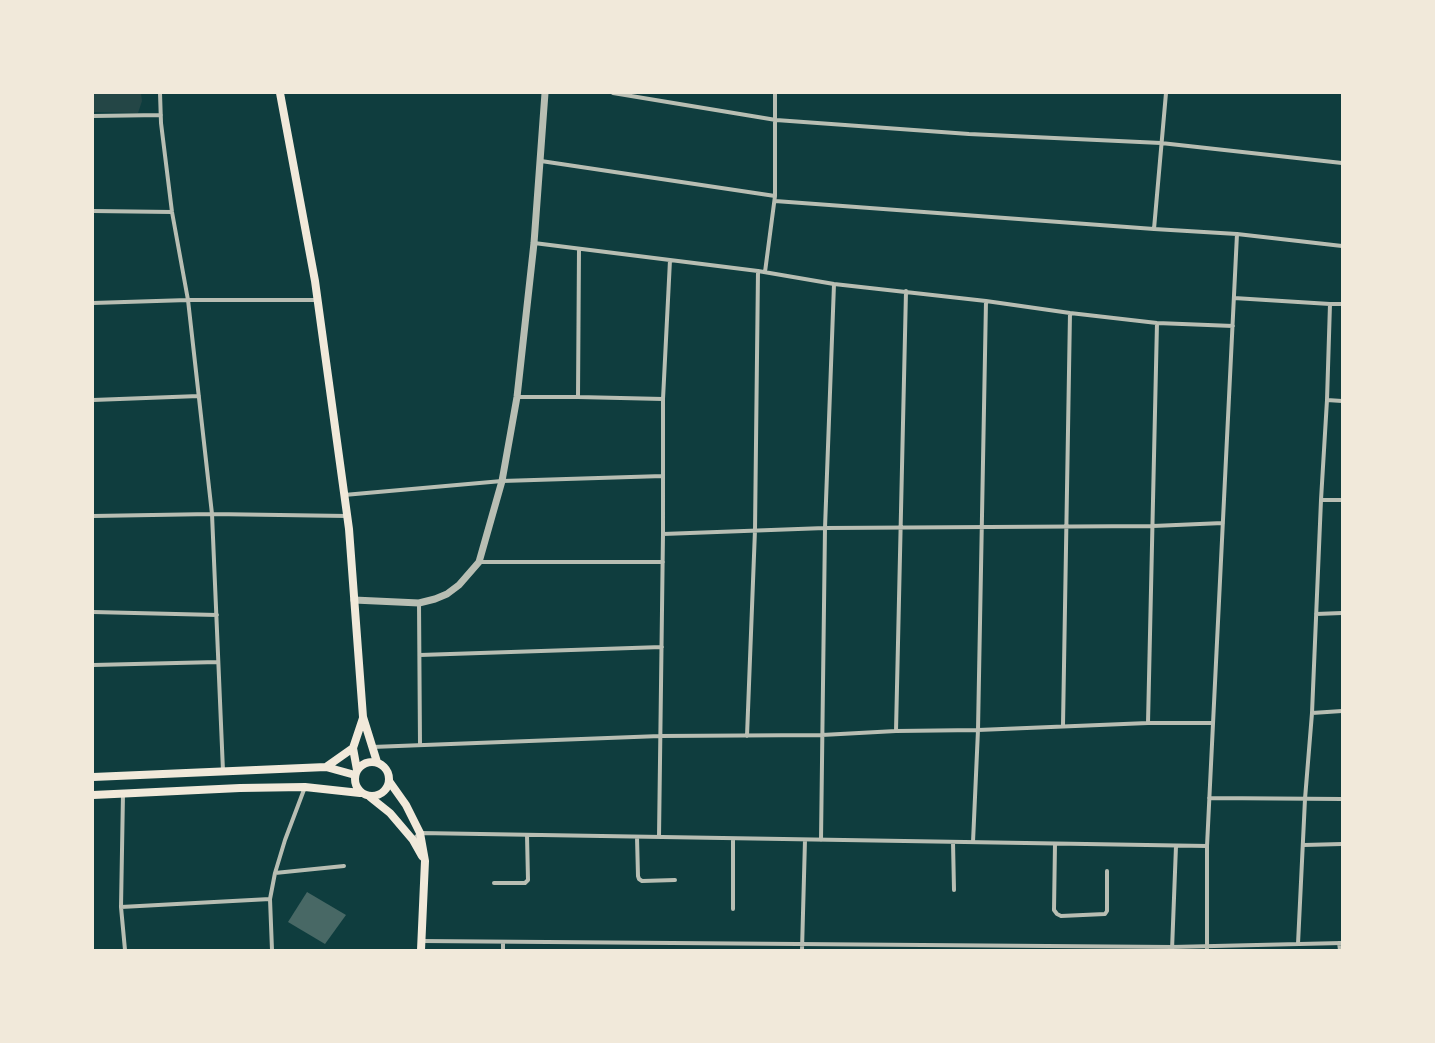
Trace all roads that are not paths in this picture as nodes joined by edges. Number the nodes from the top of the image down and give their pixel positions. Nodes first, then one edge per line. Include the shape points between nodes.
1 (160, 93) edge
2 (280, 93) edge
3 (546, 93) edge
4 (614, 93) edge
5 (775, 93) edge
6 (1166, 93) edge
7 (161, 115) junction
8 (93, 116) edge
9 (776, 120) junction
10 (1161, 143) junction
11 (541, 161) junction
12 (1342, 163) edge
13 (775, 199) junction
14 (93, 211) edge
15 (172, 212) junction
16 (1154, 229) junction
17 (1237, 234) junction
18 (534, 243) junction
19 (1342, 246) edge
20 (579, 249) junction
21 (670, 260) junction
22 (758, 271) junction
23 (765, 272) junction
24 (834, 284) junction
25 (906, 291) junction
26 (1234, 298) junction
27 (188, 300) junction
28 (318, 300) junction
29 (986, 301) junction
30 (93, 303) edge
31 (1330, 304) junction
32 (1342, 304) edge
33 (1070, 313) junction
34 (1157, 322) junction
35 (1232, 326) junction
36 (199, 396) junction
37 (517, 397) junction
38 (578, 397) junction
39 (663, 399) junction
40 (93, 400) edge
41 (1327, 400) junction
42 (1342, 401) edge
43 (663, 476) junction
44 (502, 481) junction
45 (344, 495) junction
46 (1321, 500) junction
47 (1342, 500) edge
48 (212, 514) junction
49 (93, 516) edge
50 (347, 516) junction
51 (1223, 523) junction
52 (1067, 526) junction
53 (1153, 526) junction
54 (982, 527) junction
55 (825, 528) junction
56 (901, 528) junction
57 (755, 530) junction
58 (663, 534) junction
59 (479, 562) junction
60 (663, 562) junction
61 (354, 600) junction
62 (419, 603) junction
63 (93, 612) edge
64 (1342, 612) edge
65 (1316, 614) junction
66 (217, 615) junction
67 (662, 647) junction
68 (420, 655) junction
69 (218, 662) junction
70 (93, 665) edge
71 (1342, 711) edge
72 (1312, 713) junction
73 (363, 717) junction
74 (1148, 722) junction
75 (1213, 723) junction
76 (1063, 725) junction
77 (978, 730) junction
78 (896, 731) junction
79 (822, 735) junction
80 (660, 736) junction
81 (747, 736) junction
82 (420, 745) junction
83 (372, 747) junction
84 (353, 748) junction
85 (377, 762) junction
86 (326, 767) junction
87 (223, 771) junction
88 (356, 772) junction
89 (93, 777) edge
90 (389, 781) junction
91 (305, 787) junction
92 (360, 793) junction
93 (123, 794) junction
94 (93, 795) edge
95 (370, 797) junction
96 (1209, 798) junction
97 (1305, 799) junction
98 (1342, 799) edge
99 (420, 834) junction
100 (527, 835) junction
101 (637, 837) junction
102 (659, 837) junction
103 (733, 839) junction
104 (413, 840) junction
105 (805, 840) junction
106 (821, 840) junction
107 (953, 842) junction
108 (973, 842) junction
109 (1055, 844) junction
110 (1342, 844) edge
111 (1304, 845) junction
112 (1176, 846) junction
113 (1207, 846) junction
114 (425, 861) junction
115 (344, 866) dead end
116 (1107, 871) dead end
117 (275, 874) junction
118 (675, 880) dead end
119 (494, 883) dead end
120 (954, 890) dead end
121 (270, 898) junction
122 (121, 907) junction
123 (733, 909) dead end
124 (421, 941) junction
125 (503, 942) junction
126 (1340, 943) edge
127 (802, 944) junction
128 (1298, 944) junction
129 (1314, 944) junction
130 (1064, 948) edge
131 (1172, 948) edge
132 (1207, 948) edge
133 (125, 950) edge
134 (272, 950) edge
135 (421, 950) edge
136 (503, 950) edge
137 (802, 950) edge
138 (1314, 950) edge
139 (1340, 950) edge

1 - 7 street
2 - 28 main road
3 - 11 street
4 - 9 street
5 - 9 street
6 - 10 street
7 - 8 street
7 - 15 street
9 - 10 street via 969,134
9 - 13 street
10 - 12 street
10 - 16 street
11 - 13 street
11 - 18 street
13 - 16 street
13 - 23 street
14 - 15 street
15 - 27 street
16 - 17 street
17 - 19 street
17 - 26 street
18 - 20 street
18 - 37 street
20 - 21 street
20 - 38 street
21 - 22 street
21 - 39 street
22 - 23 street
22 - 57 street
23 - 24 street
24 - 25 street
24 - 55 street
25 - 29 street
25 - 56 street
26 - 31 street
26 - 35 street
27 - 28 street
27 - 30 street
27 - 36 street
28 - 45 main road
29 - 33 street
29 - 54 street
31 - 32 street
31 - 41 street
33 - 34 street
33 - 52 street
34 - 35 street
34 - 53 street
35 - 51 street
36 - 40 street
36 - 48 street
37 - 38 street
37 - 44 street
38 - 39 street
39 - 43 street
41 - 42 street
41 - 46 street
43 - 44 street
43 - 58 street
44 - 45 street
44 - 59 street
45 - 50 main road
46 - 47 street
46 - 65 street
48 - 49 street
48 - 50 street
48 - 66 street
50 - 61 main road
51 - 53 street
51 - 75 street
52 - 53 street
52 - 54 street
52 - 76 street
53 - 74 street
54 - 56 street
54 - 77 street
55 - 56 street
55 - 57 street
55 - 79 street
56 - 78 street
57 - 58 street
57 - 81 street
58 - 60 street
59 - 60 street
59 - 62 street via 459,585 447,594
60 - 67 street
61 - 62 street
61 - 73 main road
62 - 68 street
63 - 66 street
64 - 65 street
65 - 72 street
66 - 69 street
67 - 68 street
67 - 80 street
68 - 82 street
69 - 70 street
69 - 87 street
71 - 72 street
72 - 97 street
73 - 83 main road
73 - 84 main road
74 - 75 street
74 - 76 street
75 - 96 street
76 - 77 street
77 - 78 street
77 - 108 street
78 - 79 street
79 - 81 street
79 - 106 street
80 - 81 street
80 - 82 street
80 - 102 street
82 - 83 street
83 - 85 main road
84 - 86 main road
84 - 88 main road
85 - 88 main road via 365,763
85 - 90 main road via 386,769
86 - 87 main road
86 - 88 main road
87 - 89 main road
88 - 92 main road via 354,782
90 - 95 main road via 382,794
90 - 99 main road via 406,805
91 - 92 main road
91 - 93 main road
91 - 117 street
92 - 95 main road
93 - 94 main road
93 - 122 street
95 - 104 main road via 390,813
96 - 97 street
96 - 113 street
97 - 98 street
97 - 111 street
99 - 100 street
99 - 104 street
99 - 114 main road
100 - 101 street
100 - 119 street via 528,880 525,883
101 - 102 street
101 - 118 street via 639,878 642,881
102 - 103 street
103 - 105 street
103 - 123 street
104 - 114 main road
105 - 106 street
105 - 127 street
106 - 107 street
107 - 108 street
107 - 120 street
108 - 109 street
109 - 112 street
109 - 116 street via 1054,910 1057,914 1105,914
110 - 111 street
111 - 128 street
112 - 113 street
112 - 131 street
113 - 132 street
114 - 124 main road
115 - 117 street
117 - 121 street
121 - 122 street
121 - 134 street
122 - 133 street
124 - 125 street
124 - 135 main road
125 - 127 street
125 - 136 street
126 - 129 street
126 - 139 street
127 - 130 street
127 - 137 street
128 - 129 street
128 - 132 street
129 - 138 street
130 - 131 street
131 - 132 street

